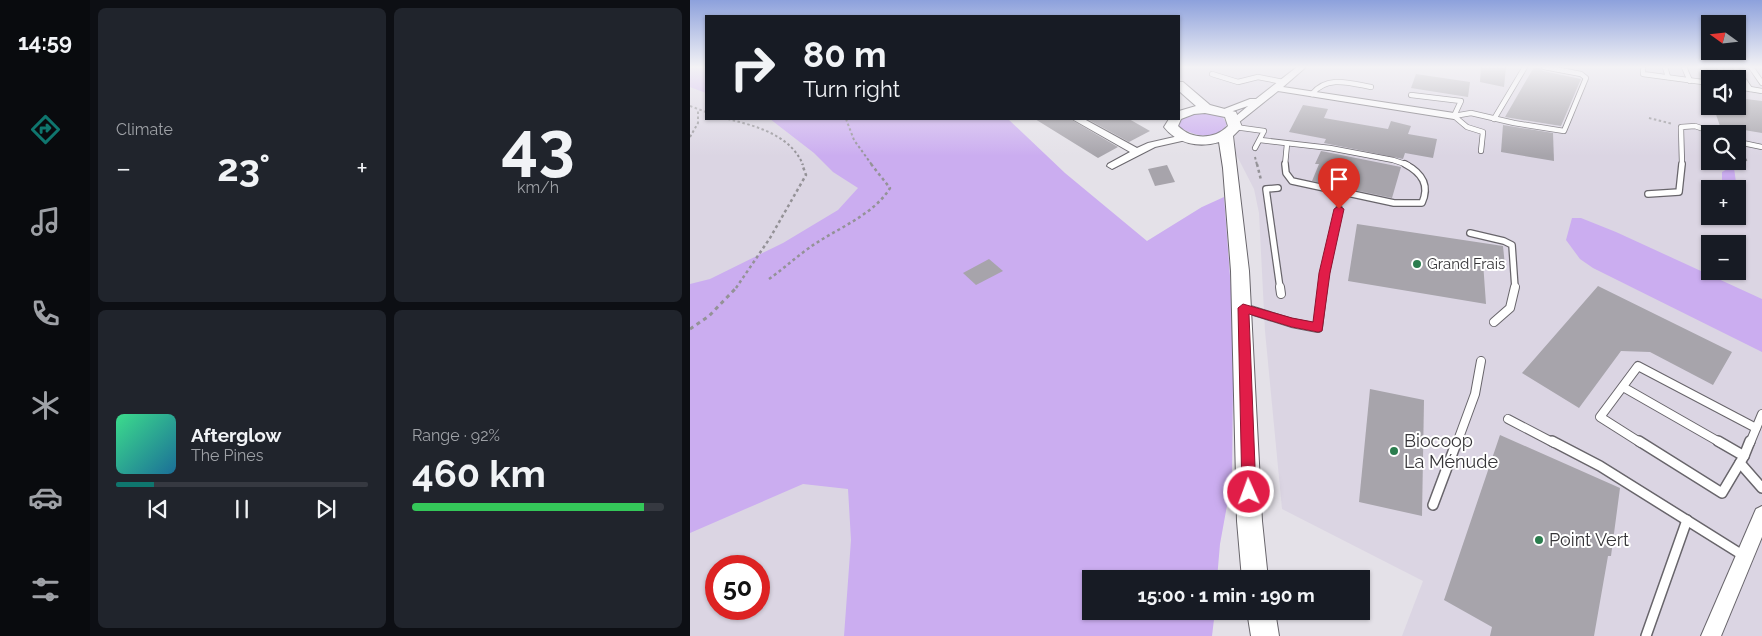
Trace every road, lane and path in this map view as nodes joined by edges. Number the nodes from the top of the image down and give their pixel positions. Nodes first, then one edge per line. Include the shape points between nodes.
1 (1182, 97) edge
2 (1192, 97) edge
3 (1263, 97) joint
4 (1329, 97) edge
5 (1425, 97) edge
6 (1507, 97) edge
7 (1578, 97) edge
8 (690, 106) edge
9 (1206, 108) junction
10 (698, 110) junction
11 (705, 112) edge
12 (1224, 112) junction
13 (1454, 116) junction
14 (1180, 119) edge
15 (1494, 119) junction
16 (732, 120) edge
17 (846, 120) edge
18 (1079, 120) edge
19 (1179, 123) edge
20 (1232, 128) junction
21 (1701, 128) edge
22 (690, 137) edge
23 (1199, 140) junction
24 (1260, 140) junction
25 (1287, 144) junction
26 (1746, 144) edge
27 (1762, 147) edge
28 (1255, 148) joint
29 (1481, 151) dead end
30 (1136, 152) junction
31 (1112, 166) dead end
32 (1231, 180) junction
33 (1278, 188) dead end
34 (1266, 189) junction
35 (1648, 194) dead end
36 (1339, 209) dead end
37 (1470, 233) dead end
38 (769, 279) dead end
39 (1281, 294) dead end
40 (1243, 308) junction
41 (1494, 322) dead end
42 (690, 329) edge
43 (1481, 361) dead end
44 (1623, 388) junction
45 (1762, 414) edge
46 (1508, 419) dead end
47 (1756, 428) junction
48 (1742, 460) junction
49 (1762, 488) edge
50 (1433, 505) dead end
51 (1762, 515) edge
52 (1687, 520) junction
53 (1744, 556) junction
54 (1254, 570) edge
55 (1262, 620) edge
56 (1265, 636) edge
57 (1646, 636) edge
58 (1711, 636) edge

1 - 14 main road
2 - 9 main road
3 - 12 street
3 - 20 street
4 - 13 street
5 - 13 lane via 1461,101
6 - 15 lane
7 - 15 lane via 1564,131
8 - 10 path
9 - 12 main road
9 - 19 main road
10 - 11 path
10 - 22 path via 698,123
12 - 20 main road via 1231,115
13 - 15 lane via 1471,113
13 - 29 lane via 1459,124 1483,132
16 - 42 path via 758,127 784,141 799,157 806,175 744,278 722,304
17 - 38 path via 861,154 890,188 888,194
18 - 30 street
19 - 23 main road
19 - 30 street via 1152,145
20 - 23 main road via 1208,140
20 - 24 lane via 1264,131
20 - 32 main road via 1226,143 1232,167
21 - 35 lane via 1681,127 1679,139 1684,179 1679,192
23 - 32 main road via 1209,145
24 - 25 lane
24 - 28 lane
25 - 25 lane via 1399,161 1414,169 1425,181 1426,195 1422,203 1402,204 1292,181 1284,165
26 - 27 lane
28 - 34 path
30 - 31 street
32 - 40 main road
33 - 34 lane
34 - 39 lane
36 - 40 lane via 1325,273 1318,328
37 - 41 lane via 1512,245 1516,285 1510,308
40 - 54 main road
43 - 50 lane via 1475,394
44 - 47 lane via 1638,366
44 - 48 lane
44 - 48 lane via 1600,417 1722,493
45 - 47 lane
46 - 52 lane via 1600,466
47 - 48 lane
48 - 49 lane
51 - 53 street
52 - 53 lane
52 - 57 lane
53 - 58 street
55 - 56 main road

